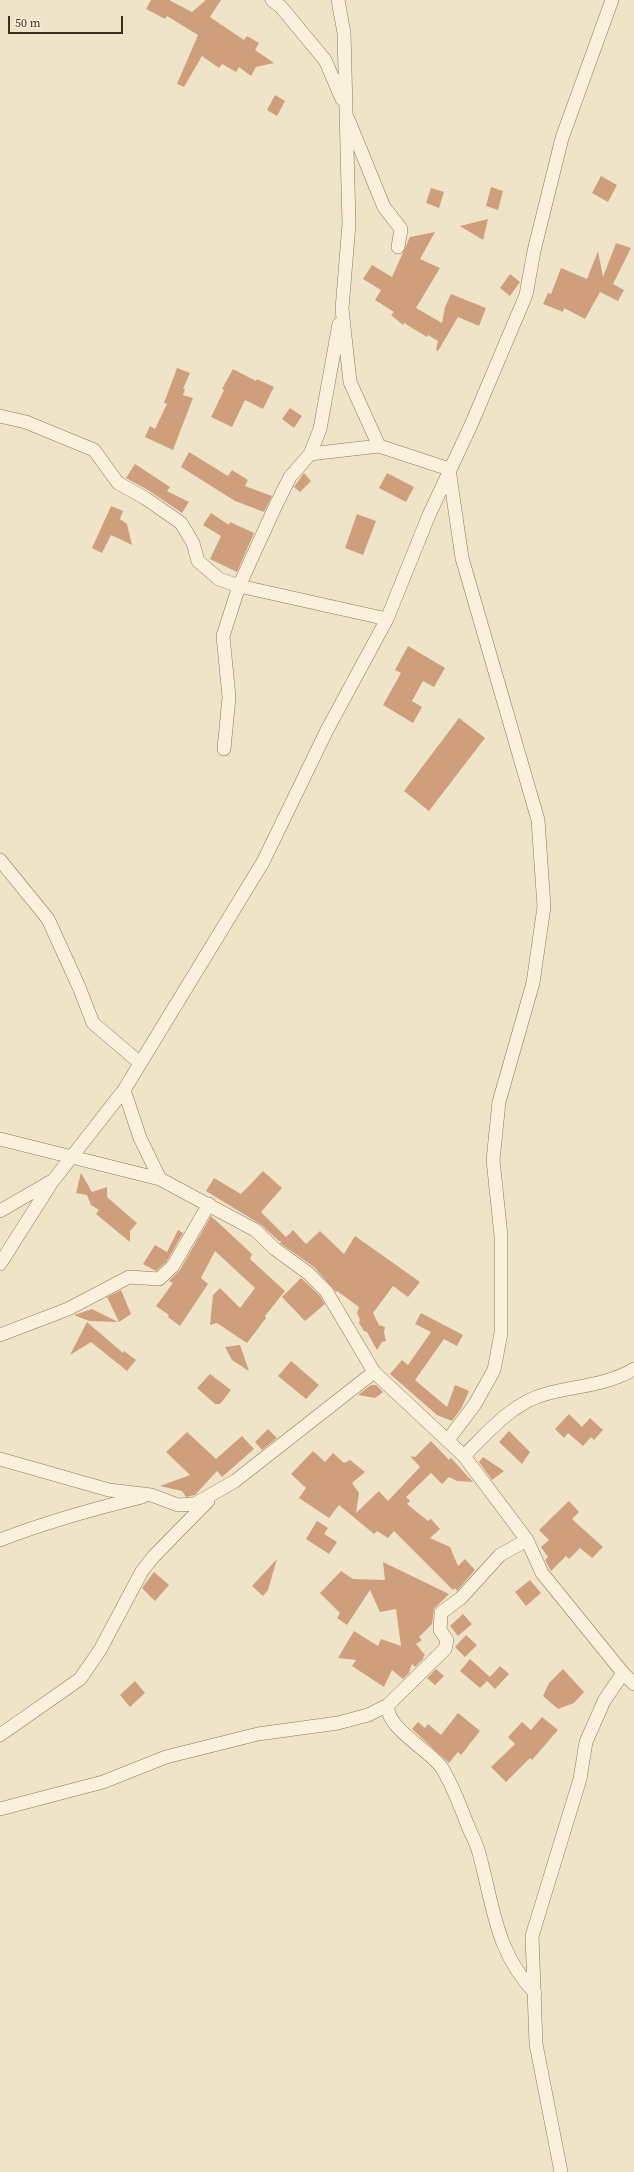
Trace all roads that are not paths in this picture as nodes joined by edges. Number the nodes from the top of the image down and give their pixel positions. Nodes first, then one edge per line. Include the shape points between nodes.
1 (272, 0) edge
2 (338, 0) edge
3 (612, 0) edge
4 (346, 112) junction
5 (398, 247) dead end
6 (342, 309) junction
7 (0, 416) edge
8 (379, 446) junction
9 (310, 454) junction
10 (449, 469) junction
11 (239, 586) junction
12 (387, 619) junction
13 (224, 749) dead end
14 (0, 860) edge
15 (140, 1063) junction
16 (124, 1090) junction
17 (0, 1139) edge
18 (72, 1156) junction
19 (160, 1179) junction
20 (52, 1182) junction
21 (209, 1204) junction
22 (0, 1211) edge
23 (0, 1264) edge
24 (0, 1335) edge
25 (634, 1369) edge
26 (374, 1372) junction
27 (628, 1376) edge
28 (448, 1440) junction
29 (464, 1456) junction
30 (0, 1460) edge
31 (221, 1489) junction
32 (151, 1495) junction
33 (0, 1540) edge
34 (527, 1540) junction
35 (623, 1673) junction
36 (634, 1684) edge
37 (388, 1705) junction
38 (0, 1735) edge
39 (0, 1809) edge
40 (535, 1993) junction
41 (561, 2172) edge

1 - 4 street via 281,7 325,60 339,88
2 - 4 street via 344,33
3 - 10 street via 562,138 534,251 526,295 472,425
4 - 5 street via 384,207 401,229
4 - 6 street via 350,224
6 - 8 street via 350,382
6 - 9 street via 320,429
7 - 11 street via 26,422 94,450 118,483 181,523 193,543 198,560 219,579
8 - 9 street
8 - 10 street
9 - 11 street via 290,477
10 - 12 street
10 - 28 street via 462,558 538,820 544,907 533,983 499,1102 493,1160 501,1236 501,1333 494,1370 475,1404
11 - 12 street
11 - 13 street via 223,636 229,697
12 - 15 street via 327,730 263,862
14 - 15 street via 48,919 93,1023
15 - 16 street
16 - 18 street
16 - 19 street via 140,1138
17 - 18 street
18 - 19 street
18 - 20 street
19 - 21 street
20 - 22 street
20 - 23 street
21 - 24 street via 173,1266 159,1278 130,1277 68,1308
21 - 26 street via 255,1230 326,1291
25 - 27 street
26 - 28 street
26 - 31 street via 301,1431
27 - 29 street via 544,1394 526,1402 492,1427
28 - 29 street
29 - 34 street
30 - 32 street via 109,1490
31 - 32 street via 195,1504 178,1505
31 - 38 street via 142,1571 100,1650 80,1679
32 - 33 street via 65,1517
34 - 35 street via 542,1573
34 - 37 street via 500,1555 461,1598 441,1613 440,1630 447,1640 445,1649
35 - 36 street
35 - 40 street via 604,1701 586,1742 580,1779 532,1936
37 - 39 street via 368,1715 338,1723 258,1734 166,1757 103,1782
37 - 40 street via 387,1711 404,1734 434,1758 454,1790 480,1855 491,1909 500,1937 523,1981
40 - 41 street via 536,2044

